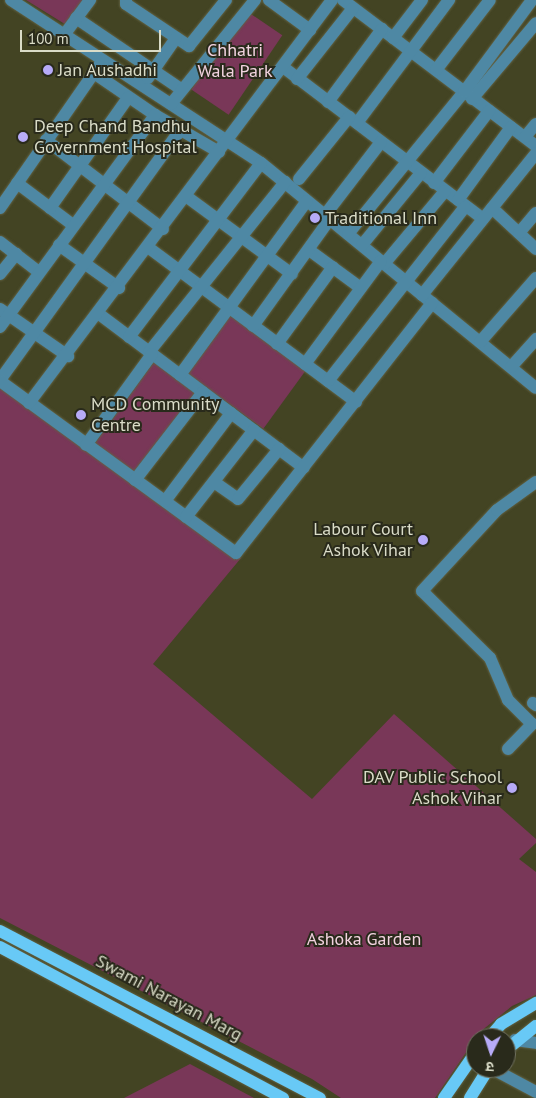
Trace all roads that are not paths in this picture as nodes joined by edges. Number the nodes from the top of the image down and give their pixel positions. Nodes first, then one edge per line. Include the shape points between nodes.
1 (11, 0) edge
2 (90, 0) edge
3 (125, 0) edge
4 (226, 0) edge
5 (255, 0) edge
6 (269, 0) edge
7 (332, 0) edge
8 (422, 0) edge
9 (449, 0) edge
10 (490, 0) edge
11 (532, 0) edge
12 (348, 4) edge
13 (76, 18) junction
14 (536, 23) edge
15 (382, 29) junction
16 (310, 30) junction
17 (64, 34) junction
18 (176, 38) junction
19 (393, 38) junction
20 (191, 45) junction
21 (411, 51) junction
22 (208, 58) junction
23 (104, 60) junction
24 (283, 67) junction
25 (436, 70) junction
26 (153, 71) junction
27 (94, 73) junction
28 (298, 79) junction
29 (142, 86) junction
30 (181, 88) junction
31 (468, 96) junction
32 (128, 98) junction
33 (328, 102) junction
34 (171, 104) junction
35 (490, 111) junction
36 (155, 116) junction
37 (352, 120) junction
38 (536, 124) edge
39 (511, 127) junction
40 (181, 129) junction
41 (525, 137) junction
42 (46, 140) junction
43 (228, 142) junction
44 (381, 142) junction
45 (536, 146) edge
46 (219, 152) junction
47 (536, 152) edge
48 (407, 162) junction
49 (261, 163) junction
50 (78, 166) junction
51 (421, 172) junction
52 (299, 179) dead end
53 (285, 182) junction
54 (17, 183) junction
55 (434, 183) junction
56 (104, 185) junction
57 (445, 191) junction
58 (187, 197) junction
59 (307, 201) junction
60 (130, 204) junction
61 (462, 204) junction
62 (0, 208) edge
63 (50, 208) junction
64 (492, 208) junction
65 (536, 213) edge
66 (327, 217) junction
67 (219, 219) junction
68 (483, 219) junction
69 (72, 225) junction
70 (163, 229) junction
71 (519, 233) junction
72 (348, 234) junction
73 (244, 236) junction
74 (0, 242) edge
75 (59, 245) junction
76 (362, 246) junction
77 (149, 248) junction
78 (536, 249) edge
79 (309, 250) junction
80 (266, 253) junction
81 (16, 254) junction
82 (84, 262) junction
83 (382, 262) junction
84 (333, 267) junction
85 (180, 270) junction
86 (39, 272) junction
87 (0, 274) edge
88 (292, 274) junction
89 (536, 278) edge
90 (406, 281) junction
91 (201, 287) junction
92 (119, 288) junction
93 (361, 288) junction
94 (427, 299) junction
95 (229, 307) junction
96 (4, 313) edge
97 (99, 314) junction
98 (253, 326) junction
99 (0, 327) edge
100 (34, 334) junction
101 (129, 337) junction
102 (536, 339) edge
103 (480, 342) junction
104 (277, 344) junction
105 (151, 353) junction
106 (68, 356) junction
107 (305, 364) junction
108 (511, 367) junction
109 (180, 374) junction
110 (0, 381) edge
111 (328, 381) junction
112 (535, 384) edge
113 (203, 392) junction
114 (356, 402) junction
115 (29, 403) junction
116 (231, 414) junction
117 (254, 430) junction
118 (86, 445) junction
119 (279, 449) junction
120 (304, 468) junction
121 (135, 480) junction
122 (214, 482) junction
123 (536, 482) edge
124 (166, 502) junction
125 (186, 517) junction
126 (508, 749) dead end
127 (0, 931) edge
128 (0, 947) edge
129 (536, 1004) edge
130 (536, 1026) edge
131 (498, 1028) edge
132 (516, 1039) edge
133 (516, 1040) edge
134 (536, 1043) edge
135 (466, 1066) edge
136 (483, 1078) edge
137 (509, 1078) edge
138 (536, 1092) edge
139 (283, 1098) edge
140 (320, 1098) edge
141 (444, 1098) edge
142 (470, 1098) edge

1 - 17 street
2 - 13 street
3 - 18 street
4 - 20 street
5 - 22 street
6 - 16 street
7 - 16 street
8 - 19 street
9 - 21 street
10 - 25 street
11 - 31 street
12 - 15 street
12 - 28 street
13 - 17 street
13 - 26 street
14 - 31 street
15 - 19 street
15 - 33 street
16 - 24 street
17 - 23 street
18 - 20 street
18 - 26 street
19 - 21 street
20 - 22 street
21 - 25 street
21 - 37 street
22 - 30 street via 191,82
23 - 27 street
23 - 29 street
24 - 28 street
24 - 43 street
25 - 31 street
26 - 29 street
26 - 30 street
27 - 32 street
27 - 42 street
28 - 33 street
29 - 34 street
30 - 34 street
31 - 35 street
31 - 48 street
32 - 36 street
32 - 50 street
33 - 37 street
34 - 43 street
35 - 39 street
35 - 55 street
36 - 40 street
36 - 56 street
37 - 44 street
37 - 52 street
38 - 41 street
39 - 41 street
39 - 61 street
40 - 46 street
40 - 60 street
41 - 45 street
42 - 50 street
42 - 54 street
43 - 46 street
43 - 49 street
44 - 48 street
44 - 66 street
46 - 58 street
47 - 64 street
48 - 51 street
48 - 72 street
49 - 53 street
49 - 67 street
50 - 56 street
50 - 63 street
51 - 55 street
51 - 76 street
53 - 59 street
53 - 73 street
54 - 62 street
54 - 63 street
55 - 57 street
56 - 60 street
56 - 69 street
57 - 61 street
57 - 83 street
58 - 67 street
58 - 70 street
59 - 66 street
59 - 80 street
60 - 70 street
60 - 82 street
61 - 68 street
61 - 90 street
63 - 69 street
64 - 68 street
64 - 71 street
65 - 71 street
66 - 72 street
66 - 79 street
67 - 73 street
67 - 85 street
68 - 94 street
69 - 75 street
70 - 77 street
71 - 78 street
72 - 76 street
73 - 80 street
73 - 91 street
74 - 81 street
75 - 82 street
75 - 86 street
76 - 83 street
77 - 85 street
77 - 92 street
79 - 84 street
79 - 88 street
80 - 88 street
80 - 95 street
81 - 86 street
81 - 87 street
82 - 92 street
82 - 100 street
83 - 90 street
83 - 93 street
84 - 93 street
84 - 104 street
85 - 91 street
85 - 101 street
86 - 96 street
88 - 98 street
89 - 103 street
90 - 94 street
90 - 111 street
91 - 95 street
91 - 105 street
92 - 97 street
93 - 107 street
94 - 103 street
94 - 114 street
95 - 98 street
95 - 109 street
96 - 99 street
96 - 100 street
97 - 101 street
97 - 106 street
98 - 104 street
100 - 106 street
100 - 110 street
101 - 105 street
102 - 108 street
103 - 108 street
104 - 107 street
105 - 109 street
105 - 118 street
106 - 115 street
107 - 111 street
108 - 112 street
109 - 113 street
110 - 115 street
111 - 114 street
113 - 116 street
113 - 121 street
114 - 120 street
115 - 118 street
116 - 117 street
116 - 124 street
117 - 119 street
117 - 122 street
118 - 121 street
119 - 120 street
119 - 122 street via 238,499
120 - 125 street via 236,553
121 - 124 street
122 - 125 street
123 - 126 street via 498,510 422,591 490,658 508,700 532,724
124 - 125 street
127 - 140 main road, Swami Narayan Marg
128 - 139 main road, Swami Narayan Marg
129 - 131 main road
130 - 132 main road
133 - 134 street
135 - 141 main road
136 - 142 main road
137 - 138 street

